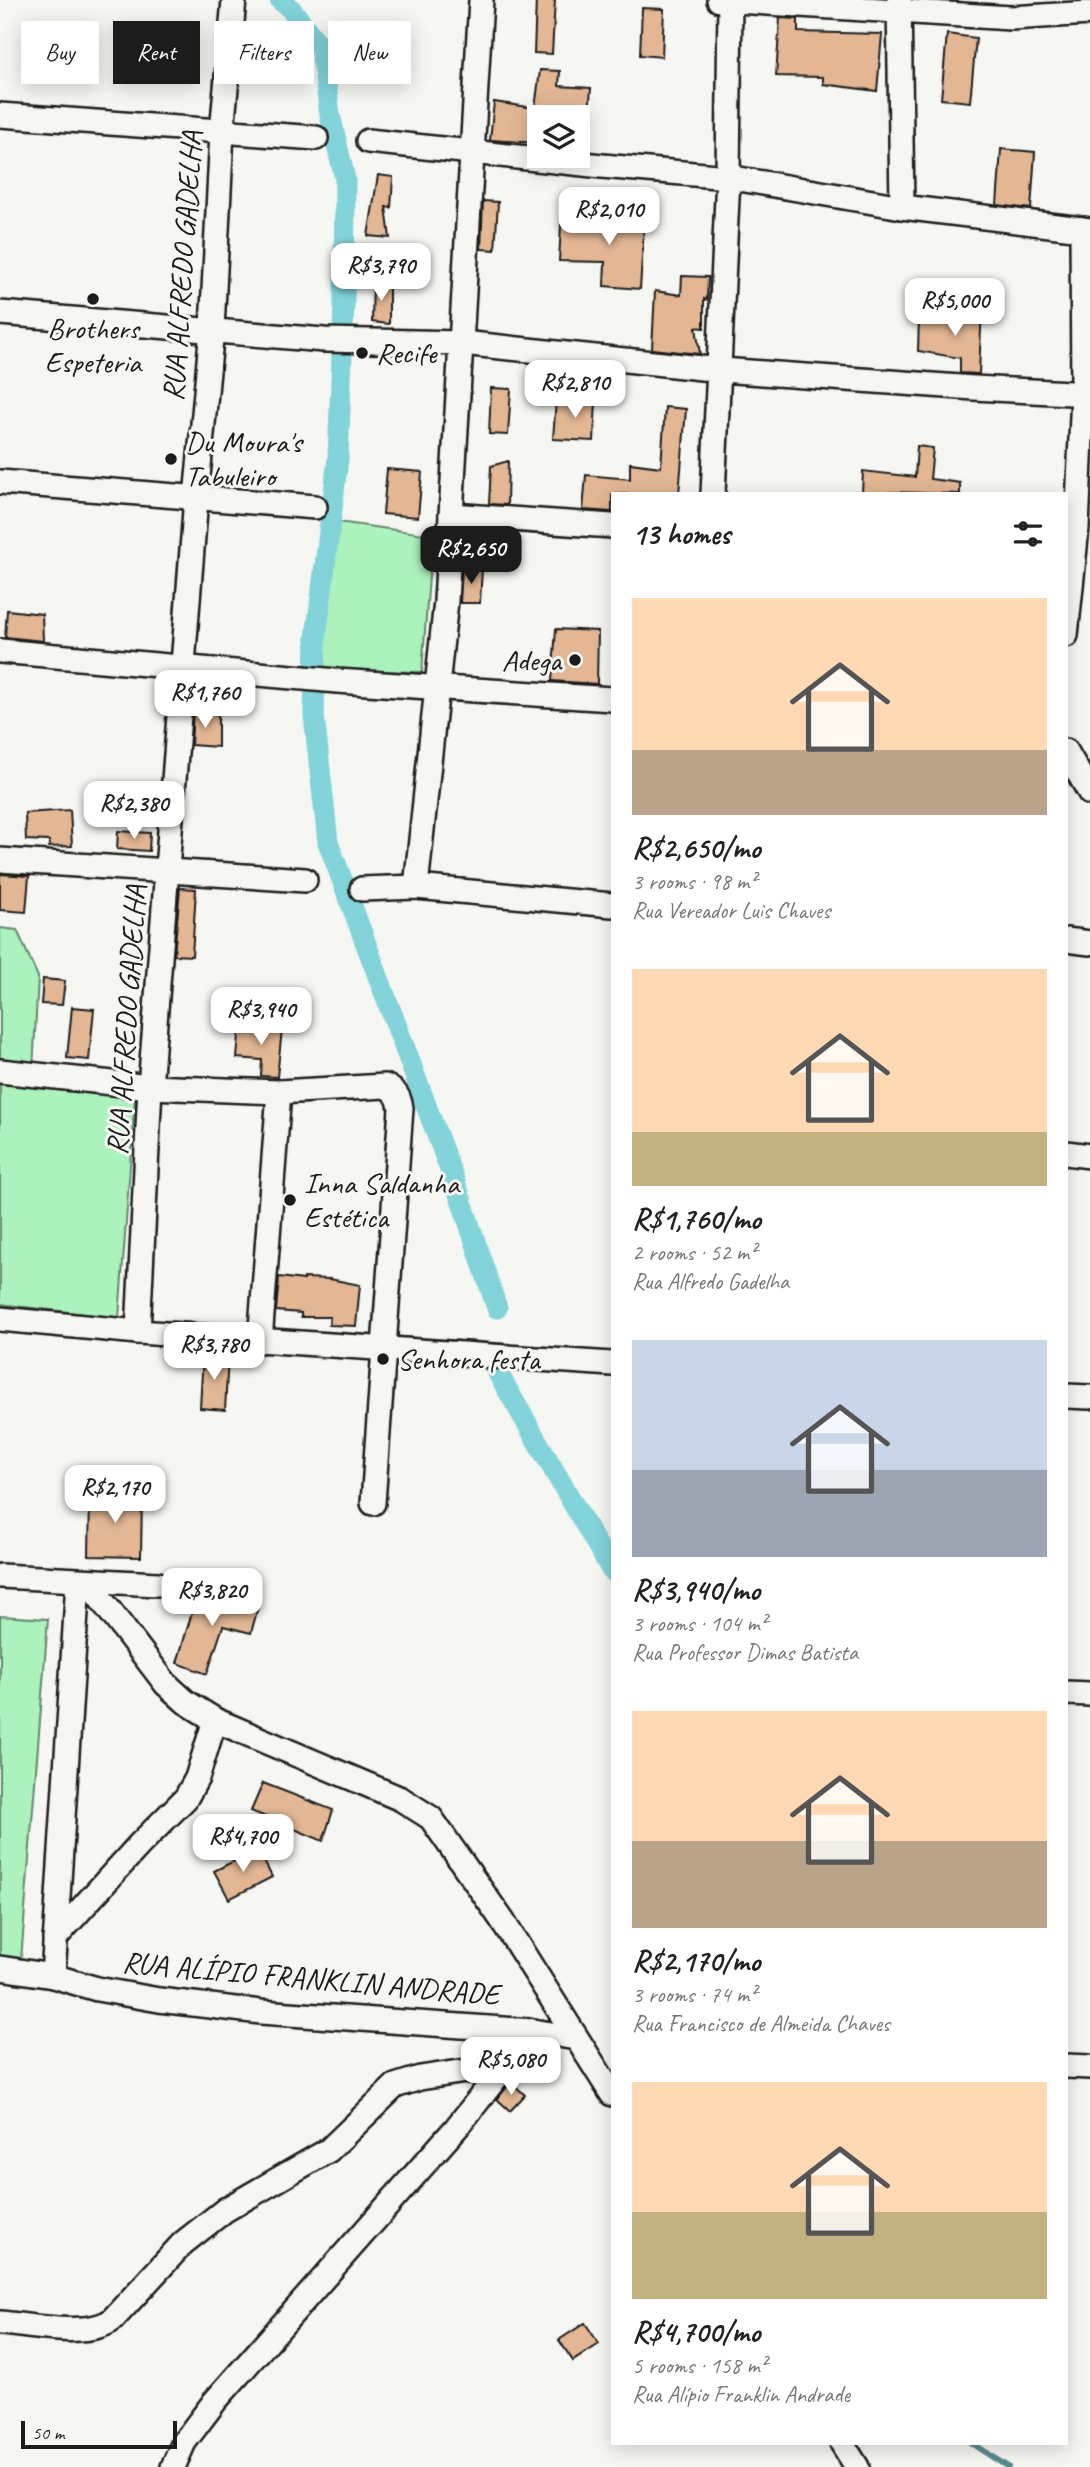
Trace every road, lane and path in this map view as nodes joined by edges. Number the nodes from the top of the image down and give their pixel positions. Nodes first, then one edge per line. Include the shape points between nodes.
1 (234, 0) edge
2 (481, 0) edge
3 (726, 0) edge
4 (899, 6) edge
5 (1090, 13) edge
6 (0, 116) edge
7 (222, 132) junction
8 (316, 138) dead end
9 (368, 141) dead end
10 (472, 152) junction
11 (728, 177) junction
12 (902, 207) junction
13 (1086, 230) edge
14 (0, 313) edge
15 (212, 329) junction
16 (462, 343) junction
17 (721, 370) junction
18 (1086, 394) edge
19 (0, 482) edge
20 (713, 492) edge
21 (196, 498) junction
22 (315, 507) dead end
23 (451, 515) junction
24 (611, 526) edge
25 (1076, 552) edge
26 (1068, 618) edge
27 (0, 651) edge
28 (183, 667) junction
29 (438, 686) junction
30 (611, 699) edge
31 (1068, 754) edge
32 (1090, 793) edge
33 (0, 860) edge
34 (168, 871) junction
35 (305, 880) dead end
36 (416, 887) junction
37 (362, 888) dead end
38 (611, 905) edge
39 (1068, 940) edge
40 (1090, 943) edge
41 (0, 1072) edge
42 (150, 1087) junction
43 (279, 1093) junction
44 (1068, 1153) edge
45 (1090, 1156) edge
46 (0, 1319) edge
47 (138, 1332) junction
48 (260, 1341) junction
49 (385, 1348) junction
50 (611, 1364) edge
51 (1068, 1396) edge
52 (1090, 1397) edge
53 (373, 1503) dead end
54 (0, 1576) edge
55 (82, 1581) junction
56 (158, 1584) dead end
57 (1068, 1693) edge
58 (1090, 1695) edge
59 (215, 1720) junction
60 (55, 1938) junction
61 (0, 1968) edge
62 (52, 1976) junction
63 (533, 2031) junction
64 (576, 2038) junction
65 (506, 2065) junction
66 (1068, 2066) edge
67 (1090, 2067) edge
68 (611, 2092) edge
69 (0, 2323) edge
70 (843, 2445) edge
71 (173, 2467) edge
72 (857, 2467) edge

1 - 7 street, RUA ALFREDO GADELHA
2 - 10 street
3 - 4 street
3 - 11 street
4 - 5 street via 1011,18
4 - 12 street
6 - 7 street
7 - 8 street
7 - 15 street, RUA ALFREDO GADELHA
9 - 10 street
10 - 11 street
10 - 16 street
11 - 12 street
11 - 17 street
12 - 13 street
13 - 18 street
14 - 15 street
15 - 16 street via 324,340
15 - 21 street, RUA ALFREDO GADELHA
16 - 17 street
16 - 23 street
17 - 18 street
17 - 20 street
18 - 25 street
19 - 21 street
21 - 22 street
21 - 28 street, RUA ALFREDO GADELHA
23 - 24 street
23 - 29 street
25 - 26 street
27 - 28 street
28 - 29 street
28 - 34 street, RUA ALFREDO GADELHA
29 - 30 street
29 - 36 street
31 - 32 street
33 - 34 street
34 - 35 street
34 - 42 street, RUA ALFREDO GADELHA
36 - 37 street
36 - 38 street
39 - 40 street
41 - 42 street
42 - 43 street
42 - 47 street, RUA ALFREDO GADELHA
43 - 48 street
43 - 49 street via 385,1086 399,1098
44 - 45 street
46 - 47 street
47 - 48 street
48 - 49 street
49 - 50 street
49 - 53 street
51 - 52 street
54 - 55 street
55 - 56 street
55 - 59 street via 166,1684
55 - 60 street
57 - 58 street
59 - 60 street via 186,1798
59 - 64 street via 401,1800 431,1818
60 - 62 street
61 - 62 street, RUA ALÍPIO FRANKLIN ANDRADE
62 - 63 street, RUA ALÍPIO FRANKLIN ANDRADE via 159,2000
63 - 64 street, RUA ALÍPIO FRANKLIN ANDRADE
63 - 65 street
64 - 68 street
65 - 69 street via 395,2086 330,2150 225,2210 183,2244 103,2326 80,2329
65 - 71 street via 215,2401 184,2442
66 - 67 street
70 - 72 street

